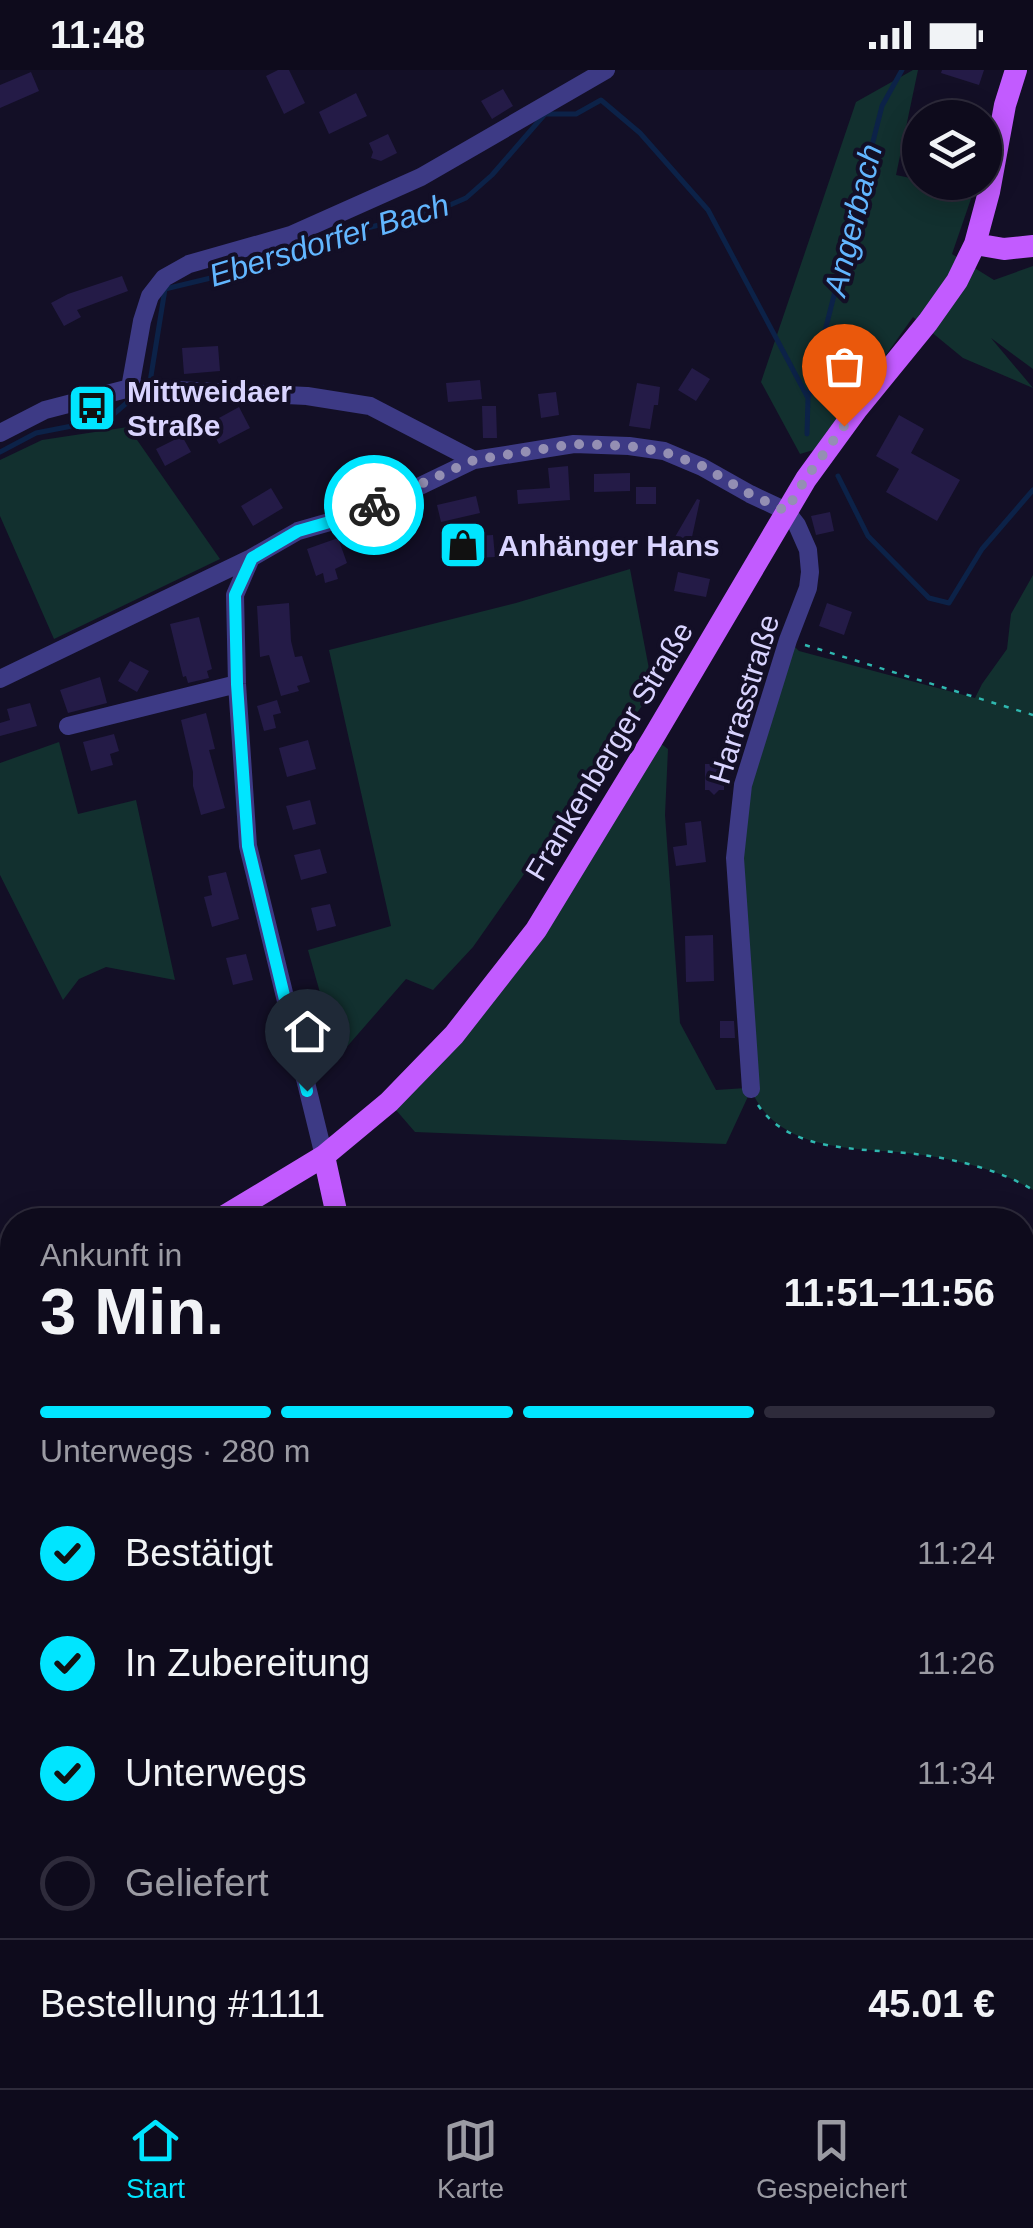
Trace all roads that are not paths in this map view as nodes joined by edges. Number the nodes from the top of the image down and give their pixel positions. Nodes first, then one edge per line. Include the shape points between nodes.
1 (606, 70) edge
2 (1016, 70) edge
3 (976, 244) junction
4 (1033, 246) edge
5 (130, 388) junction
6 (0, 434) edge
7 (474, 460) junction
8 (786, 511) junction
9 (252, 558) junction
10 (0, 679) edge
11 (237, 684) junction
12 (68, 726) dead end
13 (751, 1090) road end
14 (324, 1156) junction
15 (238, 1208) edge
16 (335, 1208) edge

1 - 5 street via 421,177 291,234 189,264 164,278 142,321
2 - 3 main road, Frankenberger Straße
3 - 4 main road
3 - 8 main road, Frankenberger Straße via 945,300
5 - 6 street via 45,410
5 - 7 street via 307,396 370,406
7 - 8 street via 574,444 629,446 702,466
7 - 9 street via 298,531
8 - 13 street, Harrasstraße via 808,550 808,588 742,785 735,858
8 - 14 main road, Frankenberger Straße via 536,930 433,1058
9 - 10 street
9 - 11 street via 235,595
11 - 12 street
11 - 14 street via 248,846
14 - 15 main road, Frankenberger Straße
14 - 16 main road

